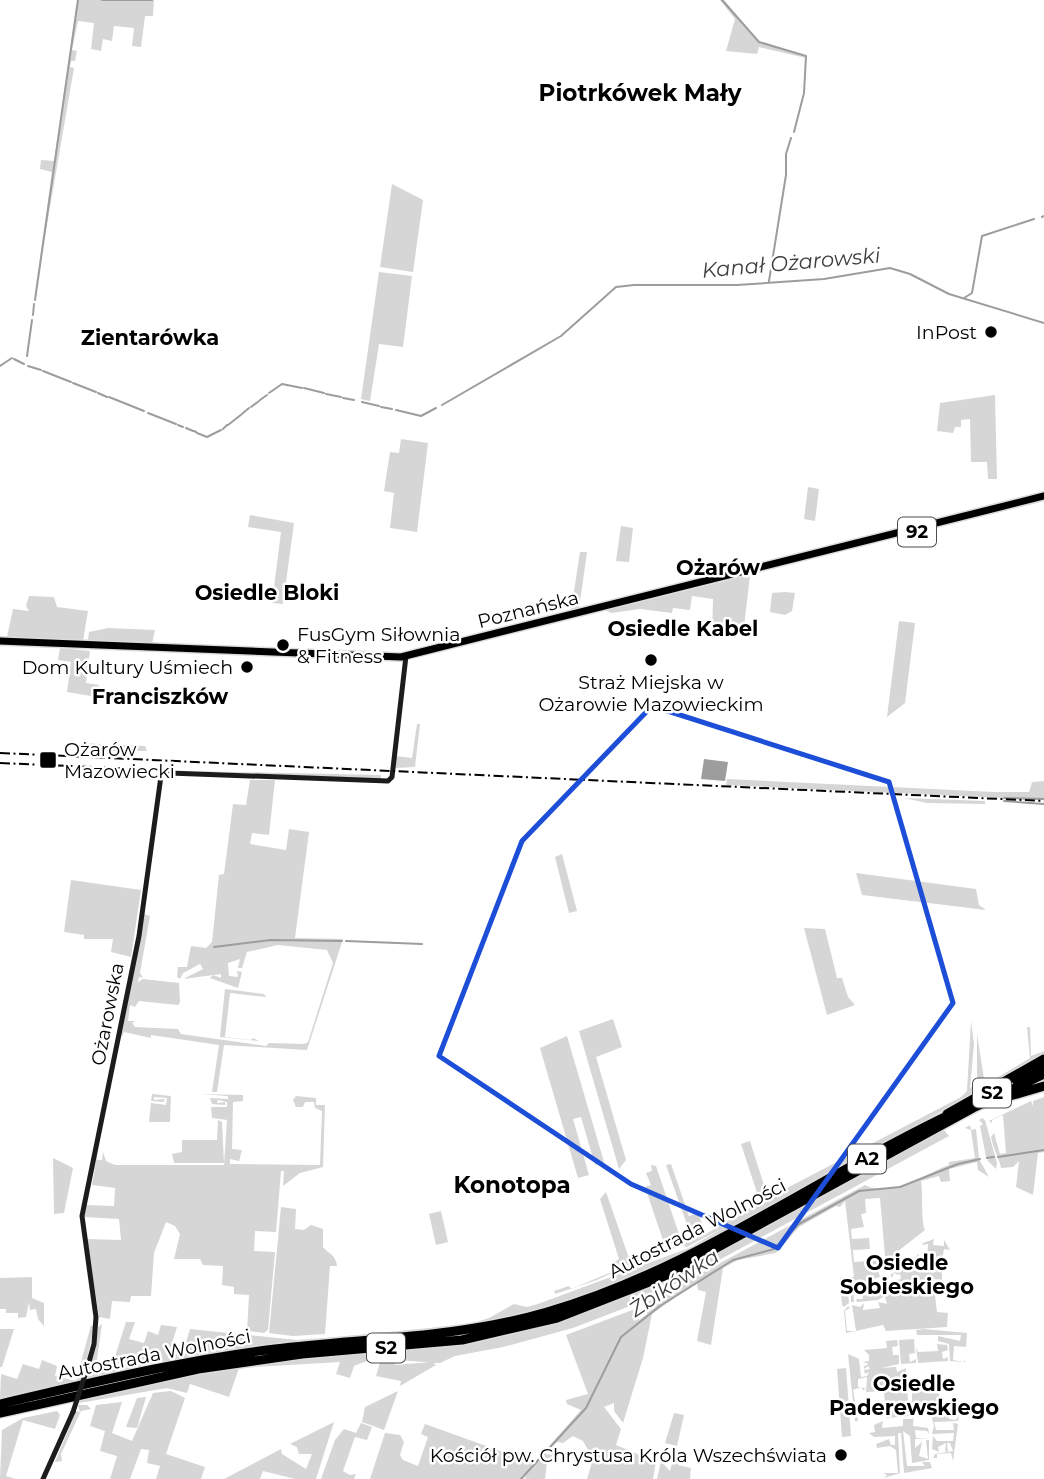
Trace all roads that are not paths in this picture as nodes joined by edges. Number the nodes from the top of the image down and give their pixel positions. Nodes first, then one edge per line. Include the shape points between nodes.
1 (1044, 499) edge
2 (0, 641) edge
3 (407, 656) junction
4 (1044, 1059) edge
5 (1044, 1066) edge
6 (1044, 1074) edge
7 (1044, 1086) edge
8 (941, 1123) junction
9 (0, 1404) edge
10 (0, 1413) edge
11 (43, 1479) edge

1 - 3 main road, Poznańska / 92
2 - 3 main road, Poznańska / 92 via 386,659
3 - 11 main road, Ożarowska, bridge via 391,778 376,783 161,776 139,936 82,1216 96,1317 94,1344 73,1412
4 - 8 highway
5 - 8 highway, S2
6 - 8 highway, S2
7 - 8 highway
8 - 9 highway, Autostrada Wolności / A2 via 671,1264 547,1312 446,1333 208,1359
8 - 10 highway, Autostrada Wolności / S2 via 667,1275 556,1318 462,1340 264,1359

